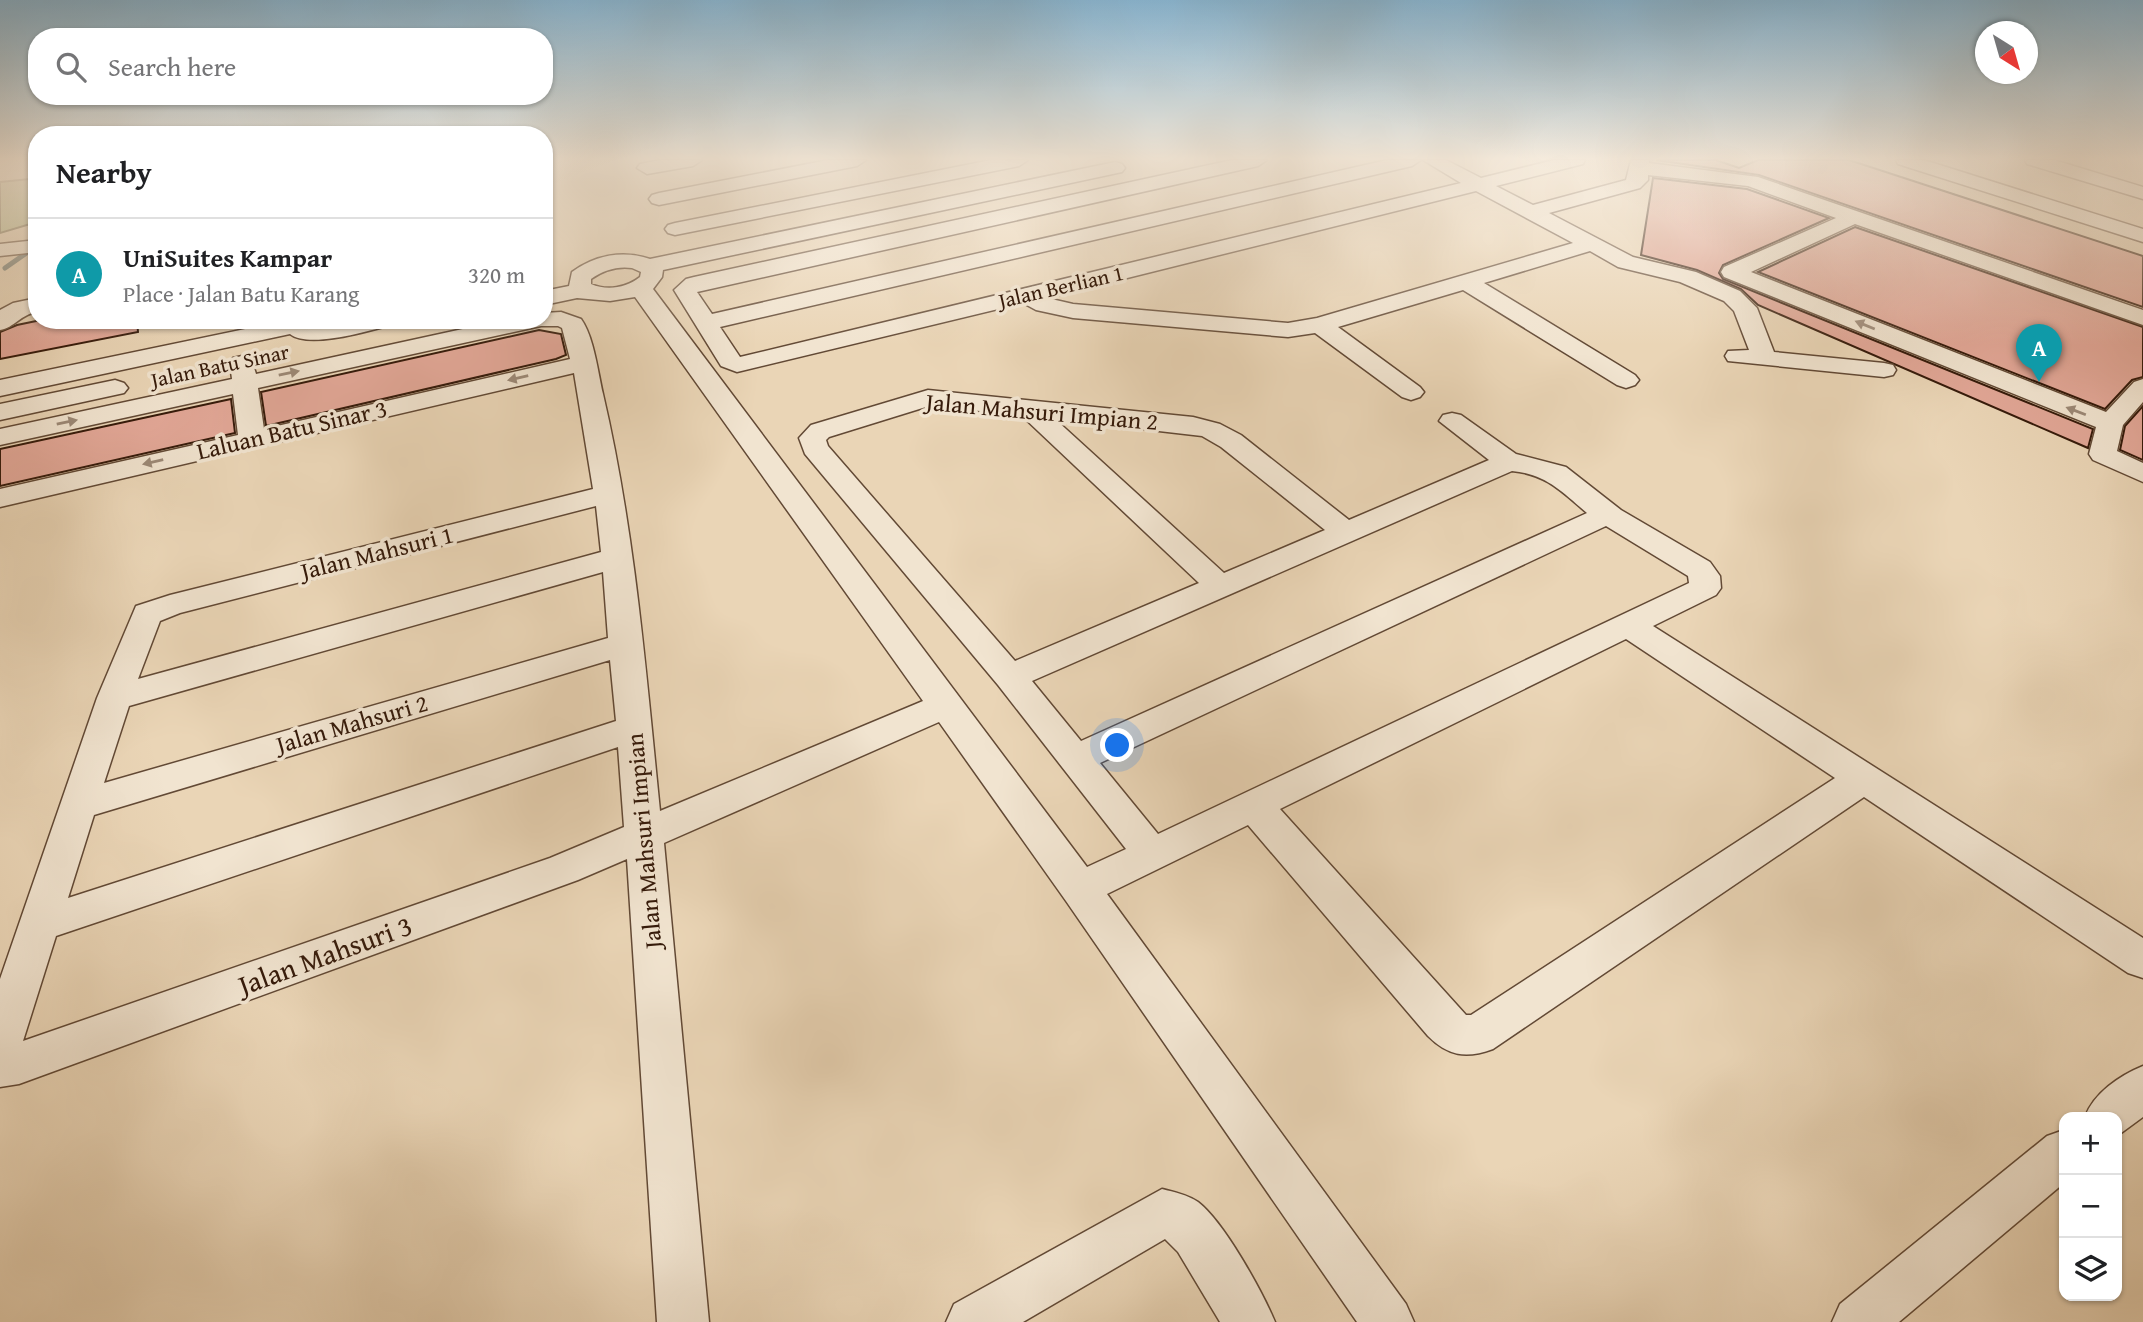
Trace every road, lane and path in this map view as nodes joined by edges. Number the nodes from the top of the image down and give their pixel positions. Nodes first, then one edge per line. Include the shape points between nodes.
1 (711, 222) edge
2 (884, 222) edge
3 (974, 222) edge
4 (1143, 222) edge
5 (1243, 222) edge
6 (1332, 222) edge
7 (1549, 222) edge
8 (1819, 222) edge
9 (1843, 222) edge
10 (1867, 222) edge
11 (1906, 222) edge
12 (2098, 222) edge
13 (954, 226) junction
14 (675, 229) dead end
15 (1820, 232) junction
16 (2143, 236) edge
17 (1267, 238) junction
18 (1592, 244) junction
19 (28, 247) edge
20 (4, 250) edge
21 (988, 258) junction
22 (644, 277) junction
23 (553, 279) edge
24 (585, 281) junction
25 (1466, 282) junction
26 (553, 294) edge
27 (1026, 296) junction
28 (2143, 303) edge
29 (28, 307) edge
30 (28, 318) edge
31 (2143, 318) edge
32 (553, 319) edge
33 (1, 323) edge
34 (705, 323) junction
35 (1320, 325) junction
36 (186, 329) edge
37 (260, 329) edge
38 (306, 329) edge
39 (341, 329) edge
40 (406, 329) edge
41 (487, 329) edge
42 (1737, 356) dead end
43 (1765, 358) junction
44 (584, 363) junction
45 (0, 366) edge
46 (1884, 370) dead end
47 (244, 372) junction
48 (1626, 380) dead end
49 (2143, 387) edge
50 (0, 388) edge
51 (1411, 393) dead end
52 (1030, 410) junction
53 (0, 412) edge
54 (1452, 421) dead end
55 (2110, 423) junction
56 (0, 437) edge
57 (251, 439) junction
58 (1509, 462) junction
59 (2143, 474) edge
60 (607, 495) junction
61 (0, 498) edge
62 (1608, 514) junction
63 (1344, 531) junction
64 (616, 558) junction
65 (1219, 585) junction
66 (1628, 625) junction
67 (625, 644) junction
68 (1010, 677) junction
69 (114, 698) junction
70 (946, 705) junction
71 (634, 728) junction
72 (1075, 759) junction
73 (1864, 778) junction
74 (79, 805) junction
75 (1254, 806) junction
76 (645, 832) junction
77 (1152, 854) junction
78 (1080, 889) junction
79 (37, 925) junction
80 (2143, 960) edge
81 (0, 1044) edge
82 (0, 1066) edge
83 (2143, 1088) edge
84 (2114, 1112) edge
85 (2059, 1157) edge
86 (683, 1322) edge
87 (972, 1322) edge
88 (1249, 1322) edge
89 (1388, 1322) edge
90 (1858, 1322) edge

1 - 14 street
2 - 22 street
3 - 13 street
4 - 21 street
5 - 17 street
6 - 17 street, Jalan Berlian 1
7 - 18 street
8 - 15 street
9 - 15 street
10 - 31 street
11 - 28 street
12 - 16 street
13 - 21 street
13 - 34 street via 694,284 685,290
55 -> 15 street via 1731,272
17 - 27 street, Jalan Berlian 1
18 - 25 street
18 - 43 street via 1626,261 1688,277 1732,296 1745,308
19 - 20 street
21 - 27 street
21 - 34 street
22 - 24 street via 604,294
22 - 24 street via 618,261
22 - 70 street
23 - 24 street
24 - 26 street
25 - 35 street
25 - 48 street
27 - 34 street, Jalan Berlian 1 via 737,365
27 - 35 street via 1073,311 1288,330
29 - 33 street via 6,315
30 - 33 street
32 - 44 street, Jalan Mahsuri Impian via 573,324
35 - 51 street
36 - 45 street
37 - 50 street, Jalan Batu Sinar
38 - 39 street
40 - 47 street, Jalan Batu Sinar
47 -> 41 street
42 - 43 street
43 - 46 street
44 -> 57 street, Laluan Batu Sinar 3
44 - 60 street, Jalan Mahsuri Impian
47 - 50 street via 220,353 204,353 69,380
47 - 53 street, Jalan Batu Sinar
56 -> 47 street
47 - 57 street
49 - 55 street
52 - 63 street, Jalan Mahsuri Impian 2 via 1210,430 1231,441
52 - 65 street
52 - 68 street, Jalan Mahsuri Impian 2 via 928,398 820,431 813,438 815,448
54 - 58 street
55 - 59 street via 2103,454
57 -> 61 street, Laluan Batu Sinar 3
58 - 62 street via 1548,467
58 - 63 street
60 - 64 street, Jalan Mahsuri Impian
60 - 69 street, Jalan Mahsuri 1 via 147,614
62 - 66 street via 1705,576 1705,588
62 - 72 street
63 - 65 street
64 - 67 street, Jalan Mahsuri Impian
64 - 69 street
65 - 68 street
66 - 73 street
66 - 75 street
67 - 71 street, Jalan Mahsuri Impian
67 - 74 street, Jalan Mahsuri 2
68 - 72 street
69 - 74 street
70 - 76 street, Jalan Mahsuri 3
70 - 78 street
71 - 76 street, Jalan Mahsuri Impian
71 - 79 street
72 - 77 street
73 - 75 street via 1477,1035 1457,1035 1443,1022
73 - 80 street
74 - 79 street
75 - 77 street
76 - 82 street, Jalan Mahsuri 3 via 565,869
76 - 86 street, Jalan Mahsuri Impian
77 - 78 street
78 - 89 street
79 - 81 street
83 - 84 street
85 - 90 street
87 - 88 street via 1162,1214 1179,1218 1196,1234

